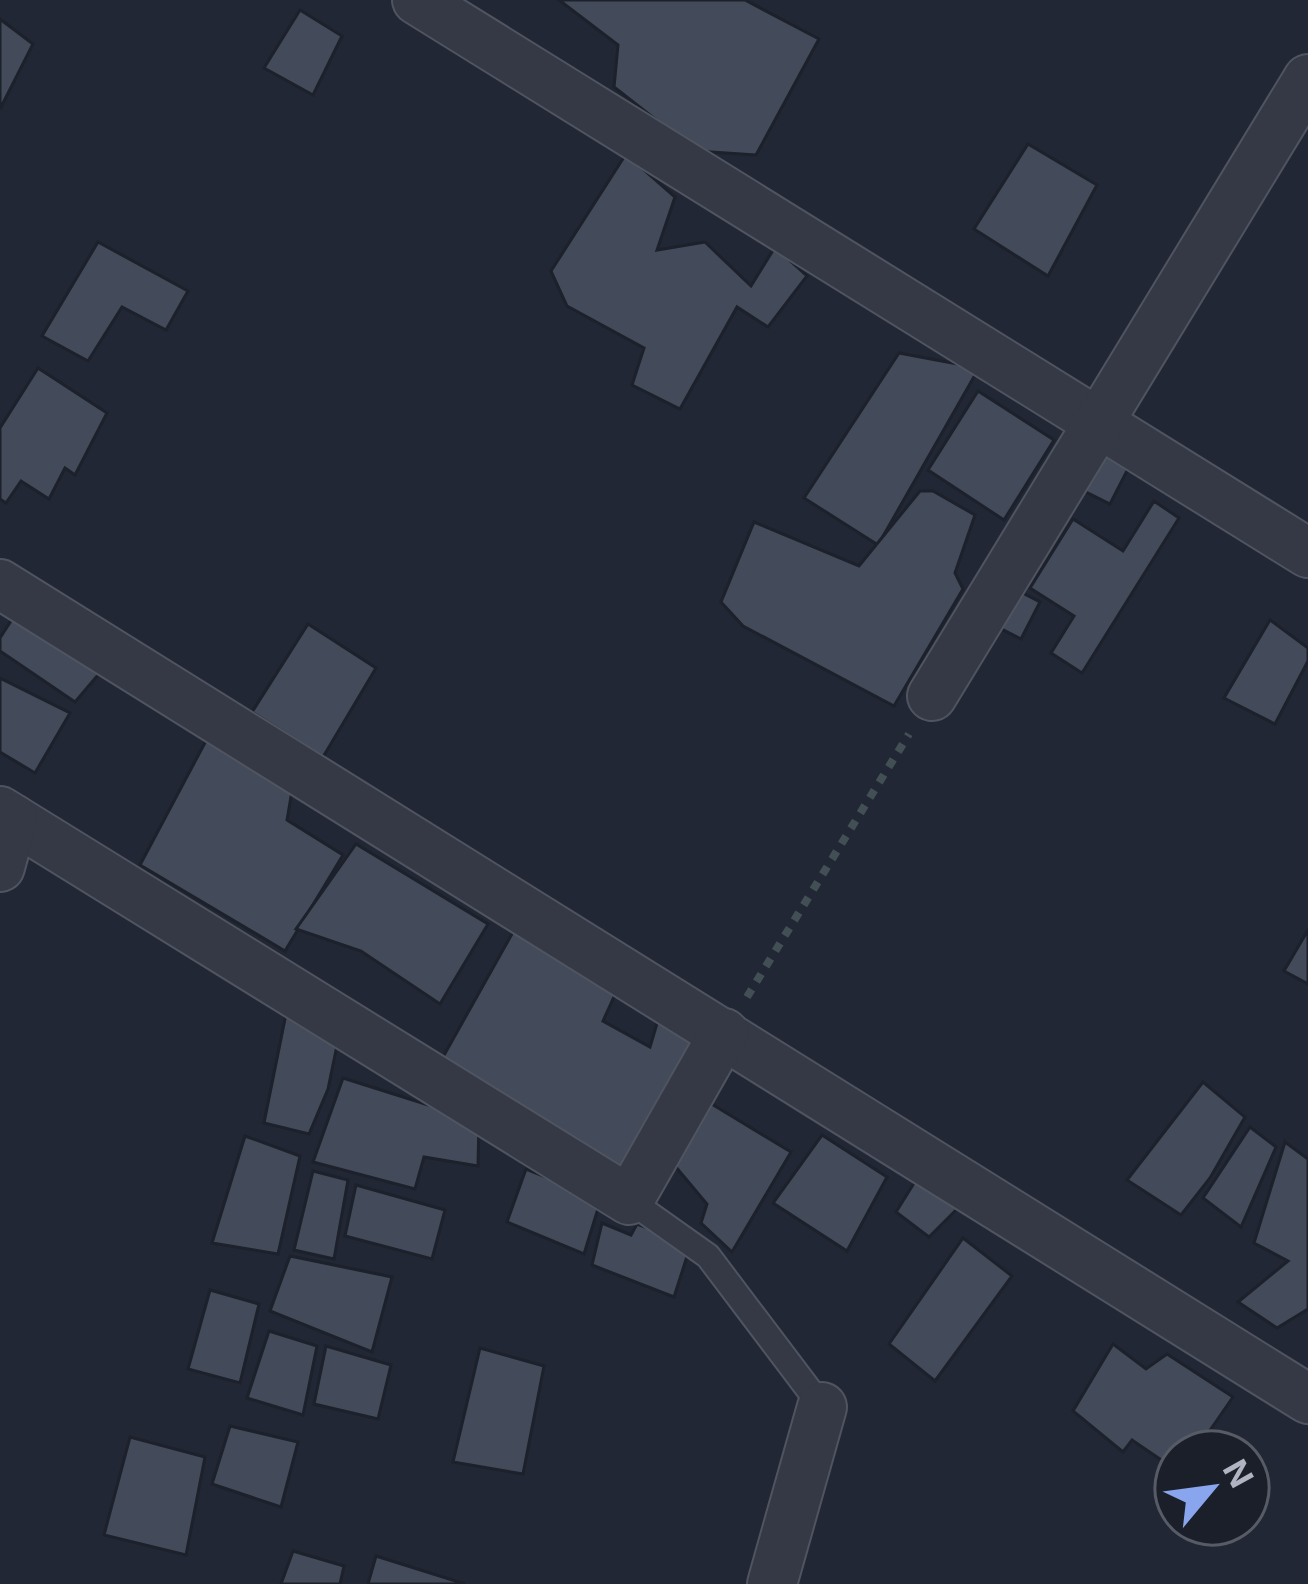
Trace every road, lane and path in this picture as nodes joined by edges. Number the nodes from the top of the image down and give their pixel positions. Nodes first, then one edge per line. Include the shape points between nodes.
1 (417, 0) edge
2 (1308, 79) edge
3 (1100, 424) junction
4 (1308, 553) edge
5 (0, 584) edge
6 (932, 697) joint
7 (6, 815) edge
8 (0, 867) edge
9 (724, 1033) junction
10 (629, 1199) junction
11 (1308, 1399) edge
12 (822, 1407) joint
13 (772, 1584) edge

1 - 3 street
2 - 3 street
3 - 4 street
3 - 6 street
5 - 9 street
6 - 9 path
7 - 8 street
7 - 10 street
9 - 10 street
9 - 11 street
10 - 12 lane via 708,1256
12 - 13 street

